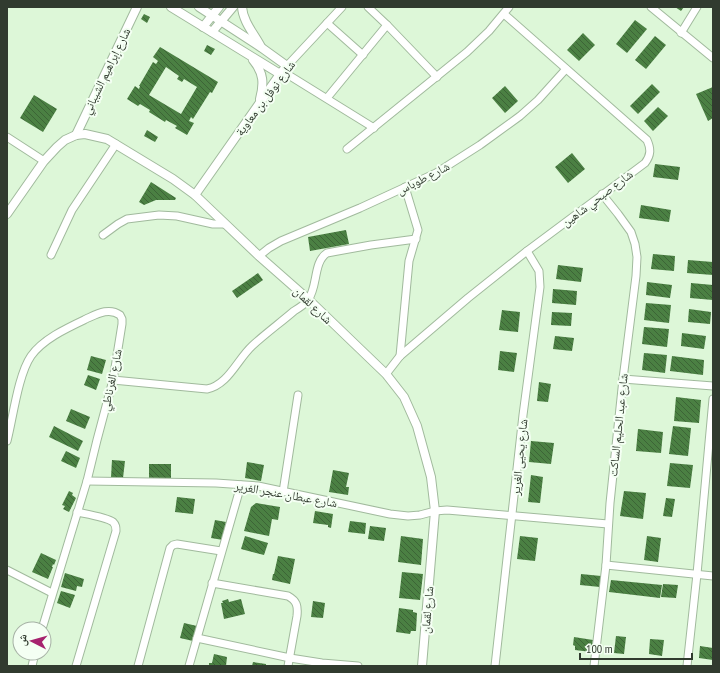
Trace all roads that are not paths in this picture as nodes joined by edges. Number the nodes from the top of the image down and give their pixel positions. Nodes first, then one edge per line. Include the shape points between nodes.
1 (136, 7) edge
2 (171, 7) edge
3 (199, 7) edge
4 (219, 7) edge
5 (233, 7) edge
6 (242, 7) edge
7 (342, 7) edge
8 (368, 7) edge
9 (509, 7) edge
10 (651, 7) edge
11 (697, 7) edge
12 (504, 14) junction
13 (213, 16) junction
14 (221, 21) junction
15 (327, 23) junction
16 (387, 25) junction
17 (204, 27) junction
18 (212, 32) junction
19 (681, 33) junction
20 (262, 48) junction
21 (249, 55) junction
22 (363, 55) junction
23 (713, 58) edge
24 (566, 69) junction
25 (283, 70) junction
26 (437, 77) junction
27 (327, 98) junction
28 (259, 104) junction
29 (374, 128) junction
30 (76, 134) junction
31 (7, 137) edge
32 (116, 144) junction
33 (347, 149) dead end
34 (44, 161) junction
35 (405, 187) junction
36 (195, 194) junction
37 (602, 194) junction
38 (7, 214) edge
39 (225, 224) junction
40 (103, 235) dead end
41 (416, 239) junction
42 (527, 251) junction
43 (52, 255) dead end
44 (259, 256) junction
45 (309, 300) junction
46 (400, 356) junction
47 (386, 374) junction
48 (623, 379) junction
49 (113, 380) junction
50 (713, 386) edge
51 (298, 395) dead end
52 (713, 399) edge
53 (7, 441) edge
54 (711, 452) edge
55 (86, 481) junction
56 (241, 485) junction
57 (283, 492) junction
58 (435, 510) junction
59 (78, 512) junction
60 (512, 515) junction
61 (608, 524) junction
62 (220, 552) junction
63 (606, 566) junction
64 (7, 570) edge
65 (697, 574) junction
66 (713, 576) edge
67 (212, 583) junction
68 (52, 593) junction
69 (44, 621) edge
70 (197, 638) junction
71 (290, 658) junction
72 (76, 666) edge
73 (138, 666) edge
74 (189, 666) edge
75 (288, 666) edge
76 (358, 666) edge
77 (422, 666) edge
78 (495, 666) edge
79 (594, 666) edge
80 (688, 666) edge

1 - 30 street, شارع إبراهيم الشيباني
2 - 17 street
3 - 13 street
4 - 13 street
5 - 14 street
6 - 20 street via 243,16
7 - 15 street, شارع نوفل بن معاوية
8 - 16 street
9 - 12 street
10 - 19 street
11 - 19 street
12 - 24 street, شارع صبحي شاهين
12 - 26 street via 467,52
13 - 14 street
13 - 17 street
14 - 18 street
14 - 20 street
15 - 22 street
15 - 25 street, شارع نوفل بن معاوية
16 - 22 street
16 - 26 street
17 - 18 street
18 - 21 street
19 - 23 street
20 - 25 street
21 - 25 street
21 - 28 street via 262,74 263,86
22 - 27 street
24 - 35 street, شارع طوباس via 538,100 497,133 436,172
24 - 37 street, شارع صبحي شاهين via 650,145 649,158 645,163
25 - 27 street
25 - 28 street, شارع نوفل بن معاوية
26 - 29 street
27 - 29 street
28 - 36 street, شارع نوفل بن معاوية
29 - 33 street
30 - 32 street, شارع لقمان via 93,135
30 - 34 street via 57,146
31 - 34 street
32 - 36 street, شارع لقمان
32 - 43 street via 72,210
34 - 38 street
35 - 41 street via 418,230
35 - 44 street, شارع طوباس via 281,242
36 - 39 street, شارع لقمان
37 - 42 street, شارع صبحي شاهين
37 - 48 street, شارع عبد الحليم الساكت via 631,232 637,257
39 - 40 street via 159,215 127,219
39 - 44 street, شارع لقمان
41 - 45 street via 327,253 320,261
41 - 46 street via 409,261
42 - 46 street, شارع صبحي شاهين
42 - 60 street, شارع يحيى الغرير via 538,271 540,287
44 - 45 street, شارع لقمان
45 - 47 street, شارع لقمان
45 - 49 street via 253,345 223,382 213,388
46 - 47 street, شارع صبحي شاهين
47 - 58 street, شارع لقمان via 404,397 416,426 431,477
48 - 50 street
48 - 61 street, شارع عبد الحليم الساكت
49 - 53 street, شارع الغرناطي via 122,319 116,312 108,311 72,326 46,341 30,357 20,383
49 - 55 street, شارع الغرناطي
51 - 57 street
52 - 54 street
54 - 65 street
55 - 56 street, شارع عبطان عنجر الغرير
55 - 59 street, شارع الغرناطي
56 - 57 street, شارع عبطان عنجر الغرير
56 - 62 street
57 - 58 street, شارع عبطان عنجر الغرير via 390,514 420,515
58 - 60 street, شارع عبطان عنجر الغرير
58 - 77 street, شارع لقمان
59 - 68 street, شارع الغرناطي
59 - 72 street via 115,523 116,531
60 - 61 street, شارع عبطان عنجر الغرير
60 - 78 street, شارع يحيى الغرير
61 - 63 street, شارع عبد الحليم الساكت
62 - 67 street
62 - 73 street via 177,544 170,548
63 - 65 street
63 - 79 street, شارع عبد الحليم الساكت
64 - 68 street
65 - 66 street
65 - 80 street
67 - 70 street
67 - 71 street via 293,599 296,602 297,616
68 - 69 street, شارع الغرناطي
70 - 71 street
70 - 74 street
71 - 75 street
71 - 76 street

